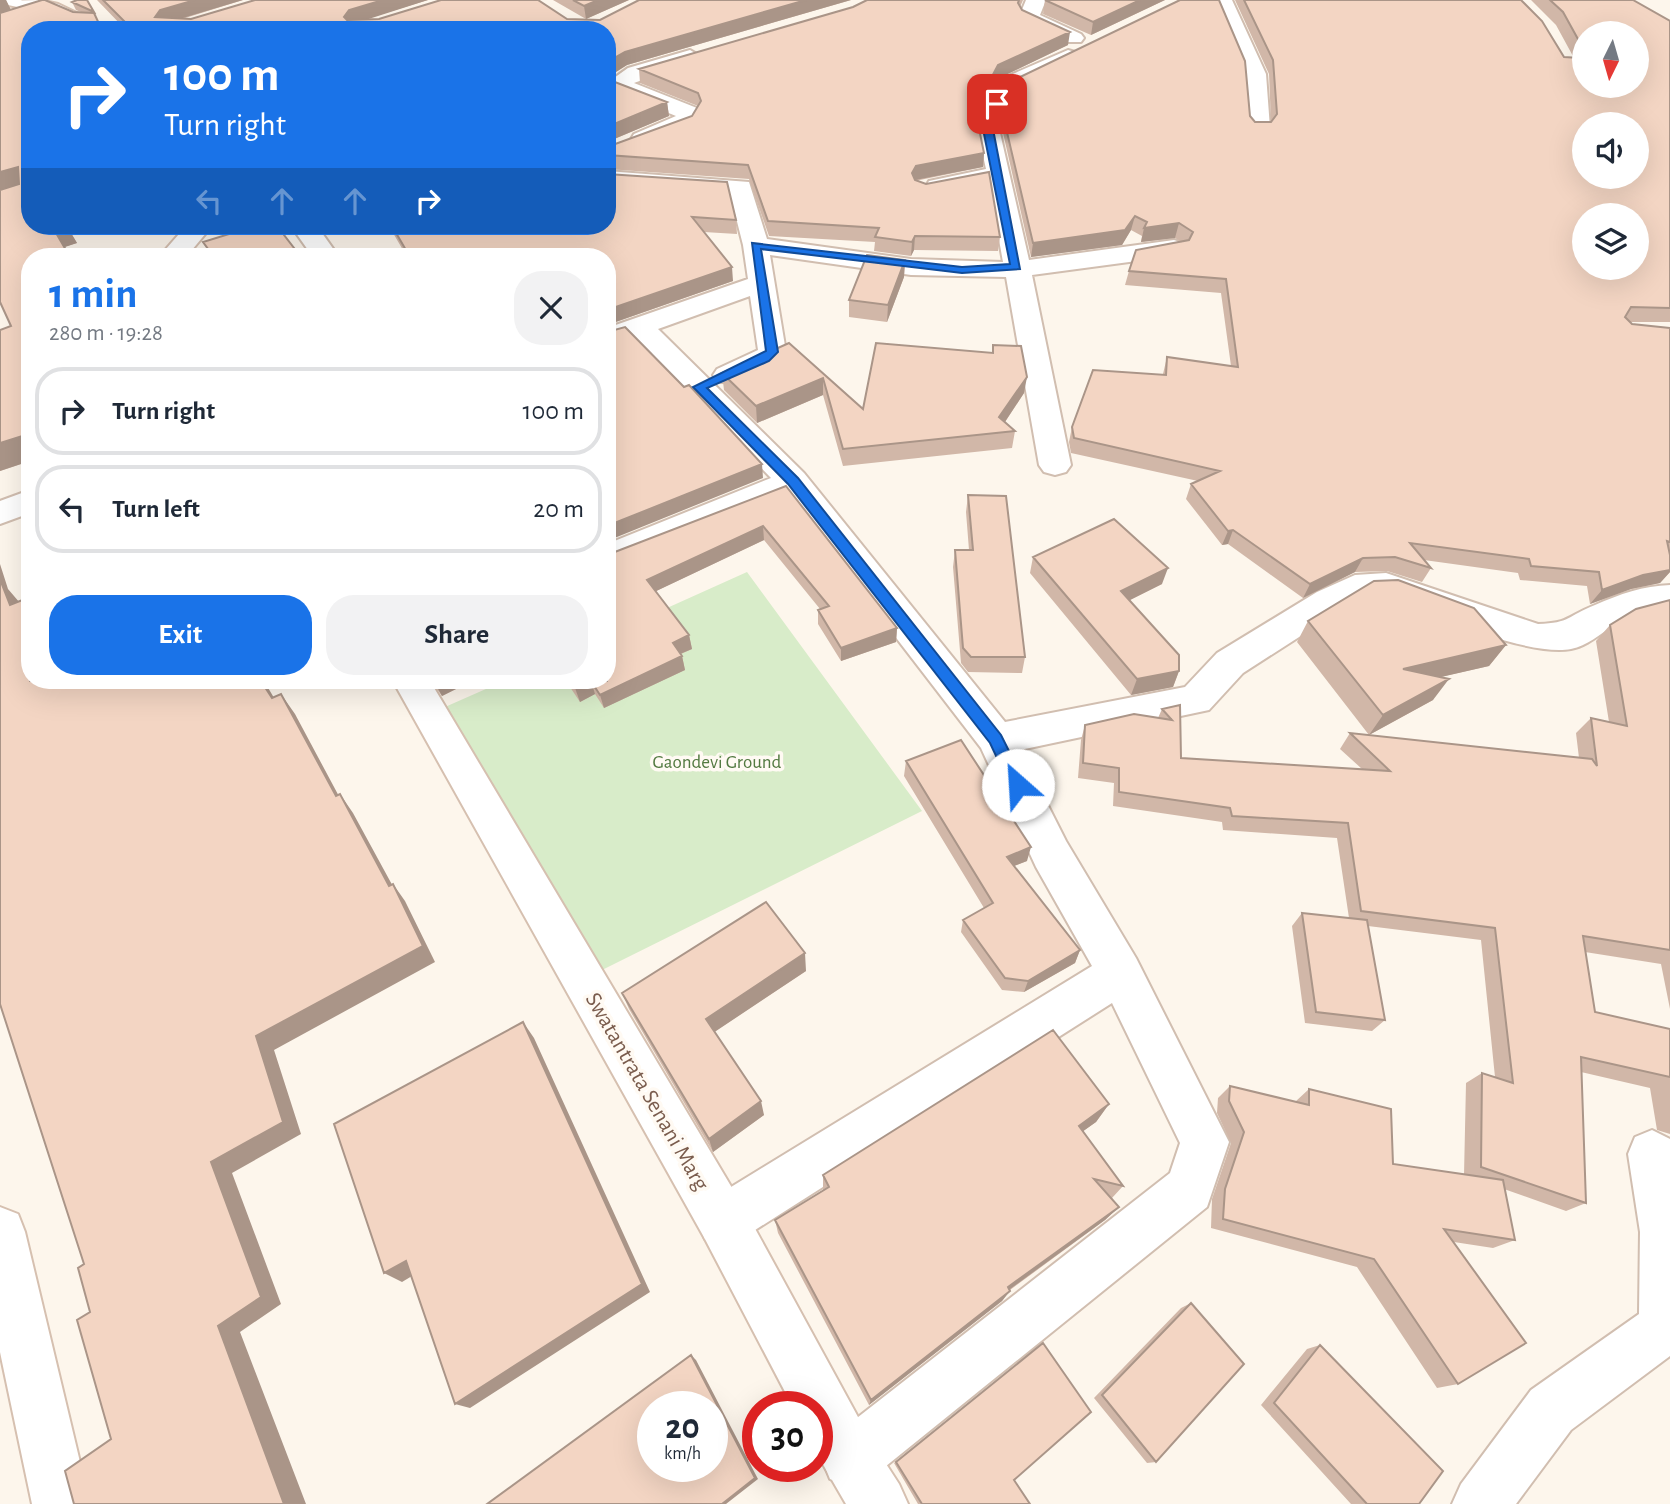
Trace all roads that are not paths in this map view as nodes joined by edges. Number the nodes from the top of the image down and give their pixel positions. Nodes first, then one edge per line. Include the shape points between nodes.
1 (1036, 0) edge
2 (1222, 0) edge
3 (10, 2) edge
4 (61, 4) edge
5 (88, 21) edge
6 (13, 24) edge
7 (715, 49) edge
8 (1259, 128) edge
9 (620, 148) edge
10 (999, 174) junction
11 (616, 179) edge
12 (925, 188) edge
13 (192, 235) edge
14 (755, 245) junction
15 (180, 248) edge
16 (1174, 248) edge
17 (1016, 267) junction
18 (761, 283) junction
19 (623, 331) edge
20 (699, 387) junction
21 (1055, 465) dead end
22 (793, 481) junction
23 (21, 505) edge
24 (0, 513) edge
25 (616, 553) edge
26 (1670, 598) edge
27 (416, 689) edge
28 (996, 739) junction
29 (1120, 973) junction
30 (1652, 1154) dead end
31 (723, 1221) junction
32 (0, 1232) edge
33 (1667, 1328) edge
34 (850, 1459) junction
35 (61, 1504) edge
36 (878, 1504) edge
37 (1481, 1504) edge

1 - 10 street via 1029,17 1090,45 1007,85 987,124
2 - 8 street via 1255,74
3 - 4 street
4 - 5 street
4 - 6 street
7 - 9 street via 636,73 617,84 689,113 684,122
10 - 12 street
10 - 17 street
11 - 14 street via 740,187
13 - 15 street
14 - 17 street via 962,270
14 - 18 street
16 - 17 street
17 - 21 street
18 - 19 street
18 - 20 street via 772,352
19 - 20 street
20 - 22 street
22 - 25 street
22 - 28 street
23 - 24 street
26 - 28 street via 1646,599 1604,615 1570,636 1537,637 1386,586 1355,588 1230,663 1196,700
27 - 31 street, Swatantrata Senani Marg
28 - 29 street via 1051,854
29 - 31 street
29 - 34 street via 1205,1142 1189,1189
30 - 33 street via 1665,1232
31 - 34 street, Swatantrata Senani Marg
32 - 35 street
33 - 37 street via 1551,1410
34 - 36 street, Swatantrata Senani Marg

